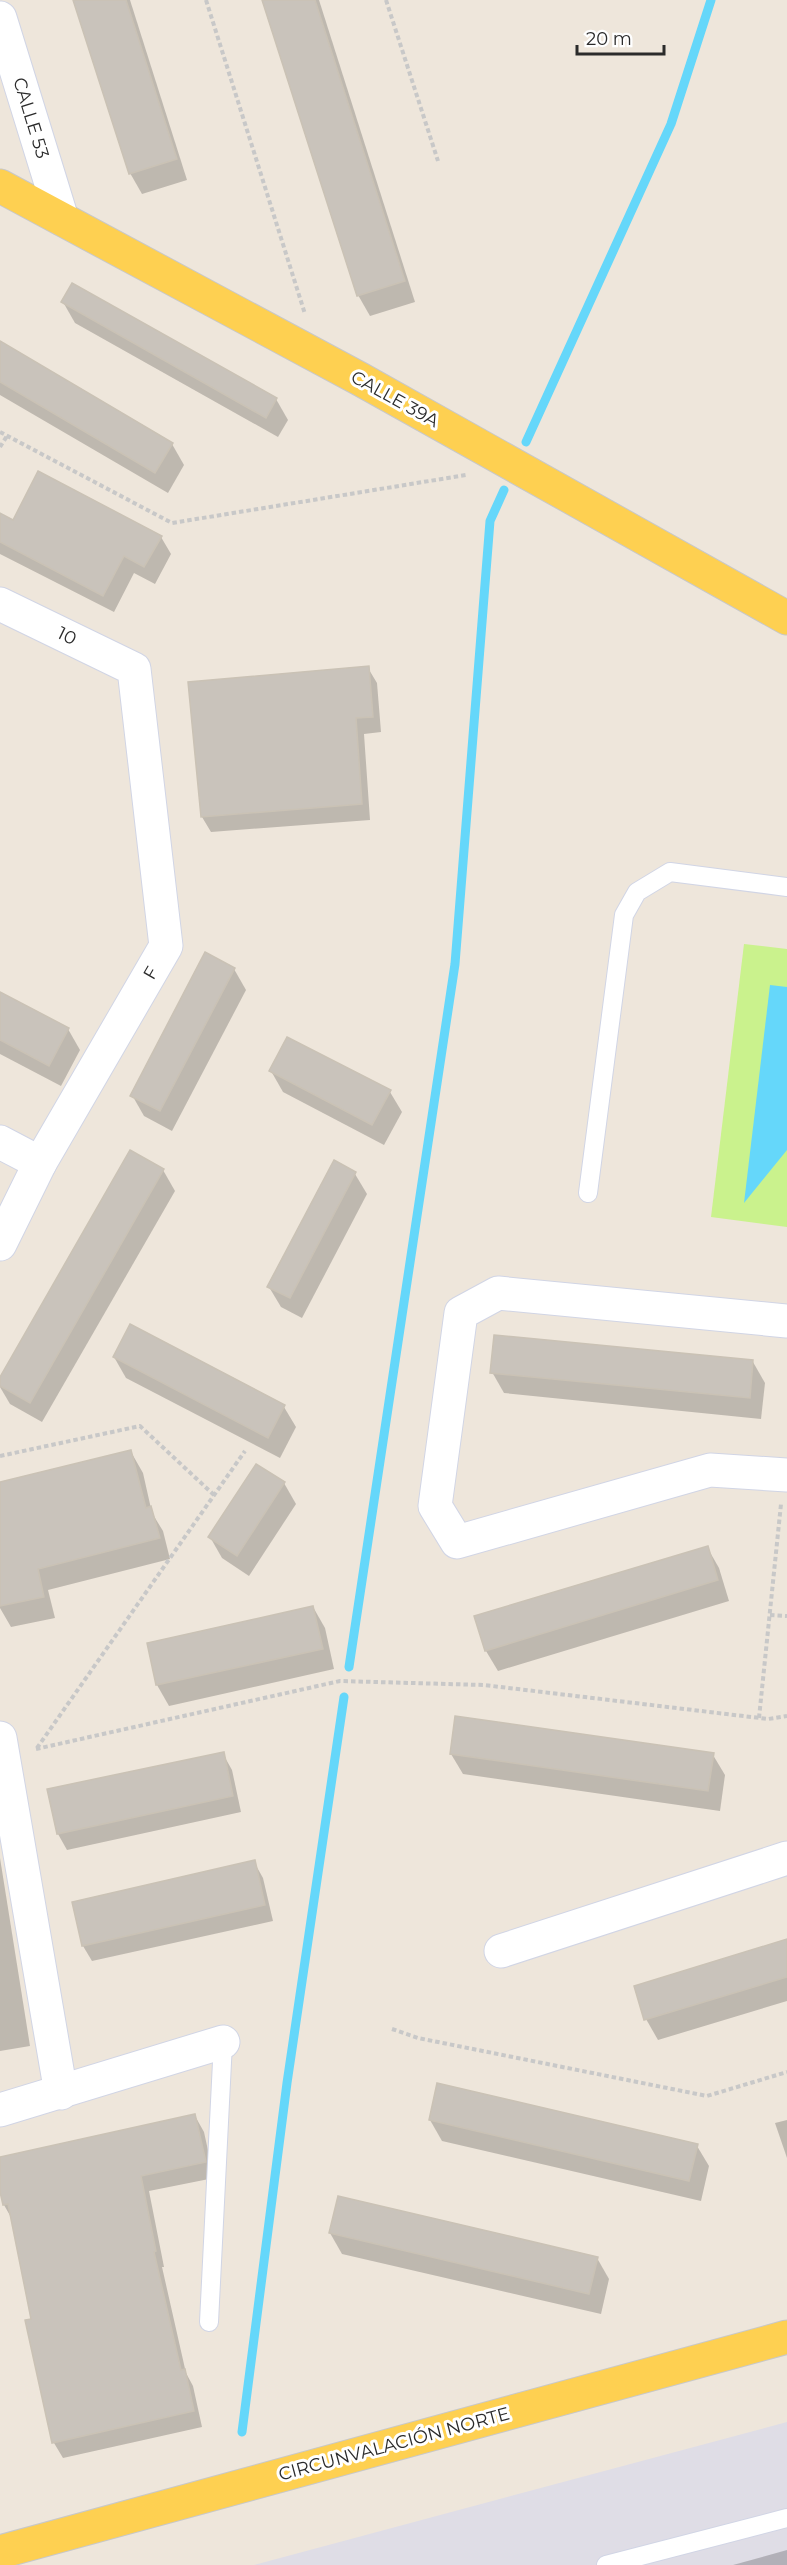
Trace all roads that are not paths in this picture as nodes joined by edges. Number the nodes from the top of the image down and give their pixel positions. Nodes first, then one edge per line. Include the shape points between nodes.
1 (0, 18) edge
2 (0, 186) edge
3 (62, 219) junction
4 (0, 604) edge
5 (787, 618) edge
6 (134, 669) joint
7 (787, 887) edge
8 (0, 1142) edge
9 (40, 1163) junction
10 (588, 1193) dead end
11 (0, 1244) edge
12 (787, 1321) edge
13 (786, 1475) edge
14 (0, 1738) edge
15 (787, 1858) edge
16 (501, 1951) dead end
17 (224, 2042) joint
18 (61, 2093) junction
19 (0, 2110) edge
20 (209, 2322) dead end
21 (787, 2337) edge
22 (787, 2518) edge
23 (0, 2552) edge
24 (606, 2565) edge

1 - 3 street, CALLE 53
2 - 3 main road, CALLE 39A
3 - 5 main road, CALLE 39A via 319,357
4 - 6 street, 10
6 - 9 street, F via 166,946
7 - 10 lane via 670,872 637,892 624,915
8 - 9 street
9 - 11 street, F
12 - 13 street via 498,1293 461,1313 435,1506 457,1542 710,1470
14 - 18 street
15 - 16 street
17 - 18 street
17 - 20 lane
18 - 19 street
21 - 23 main road, CIRCUNVALACIÓN NORTE
22 - 24 lane

